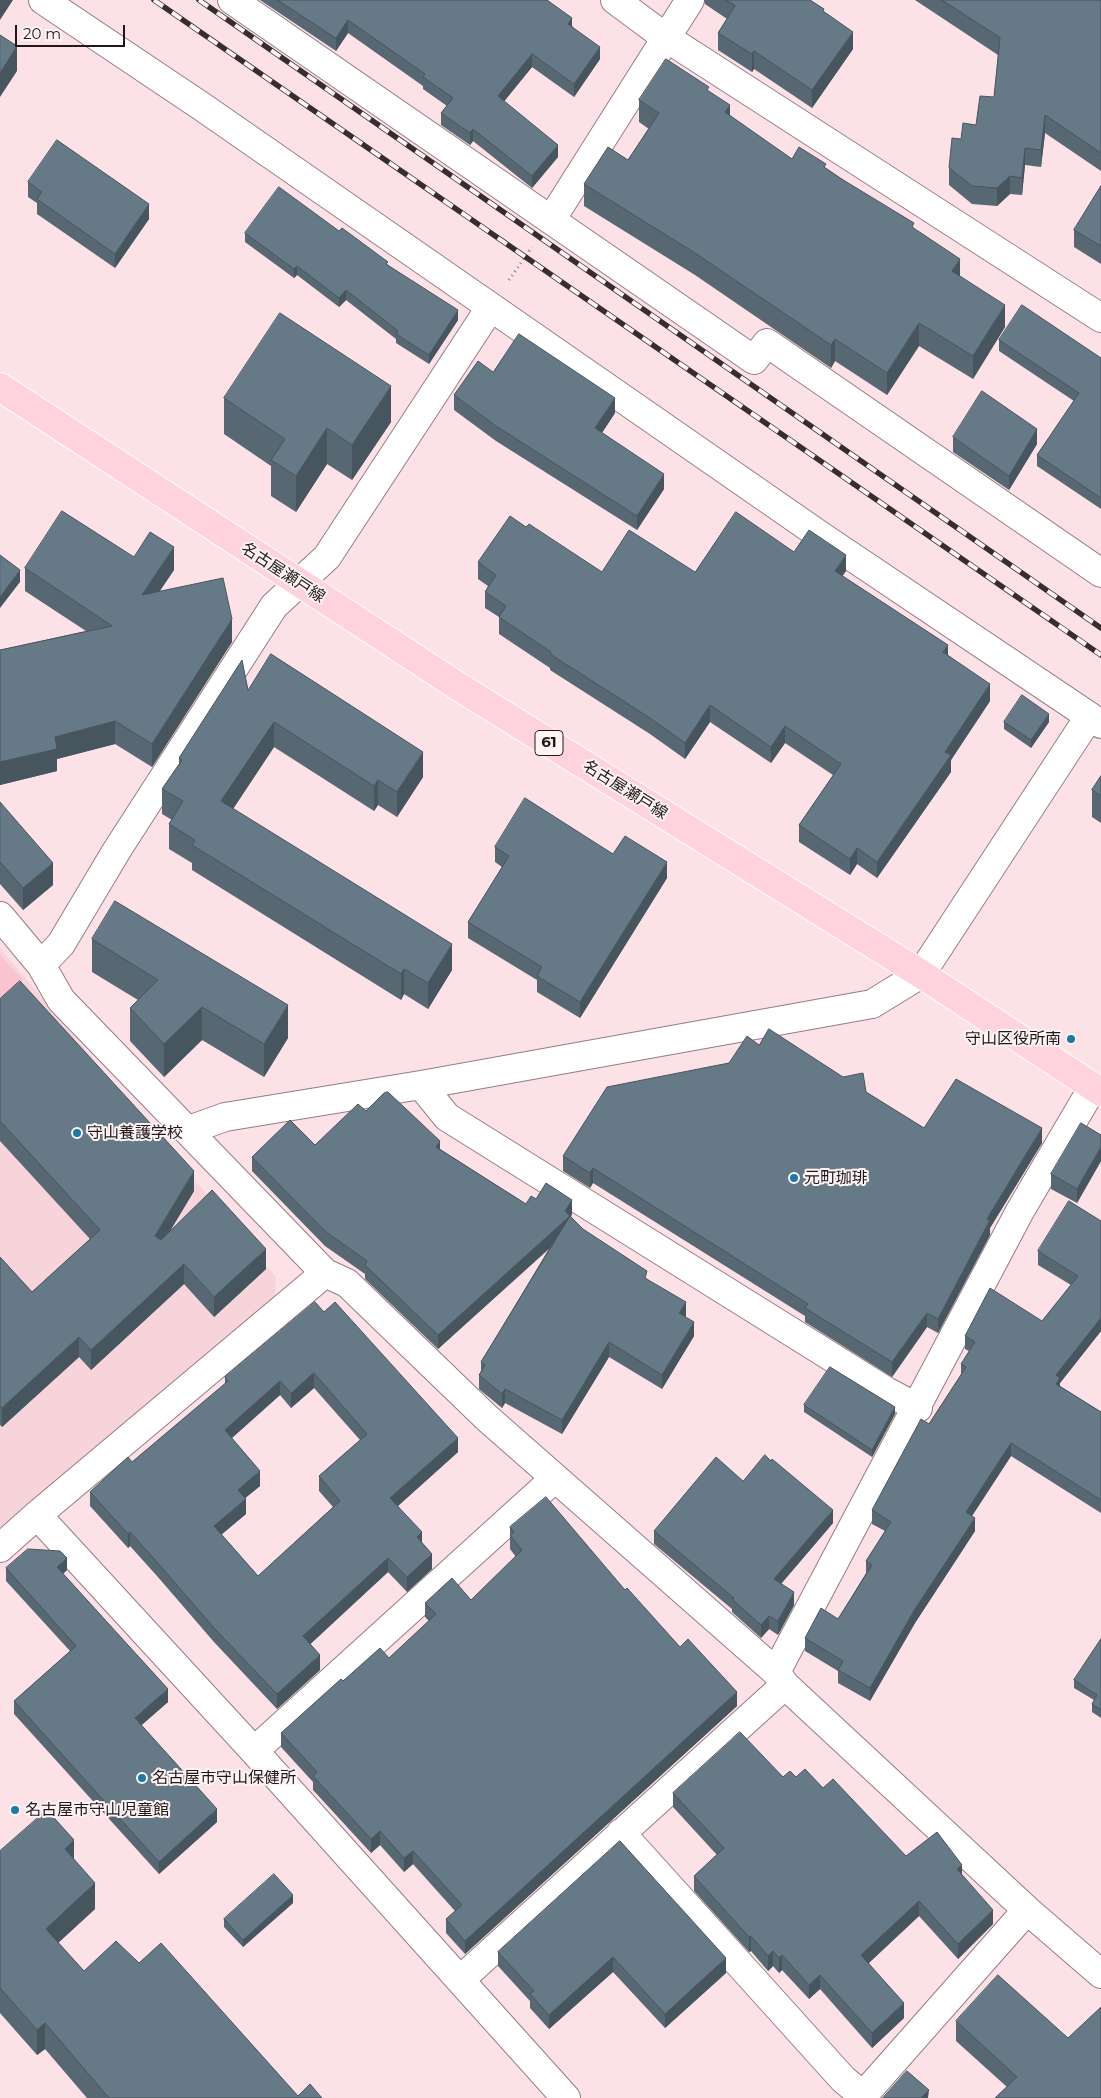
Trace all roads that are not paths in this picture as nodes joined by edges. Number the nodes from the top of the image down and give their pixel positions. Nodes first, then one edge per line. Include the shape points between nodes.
1 (43, 0) edge
2 (232, 0) edge
3 (615, 0) edge
4 (690, 0) edge
5 (665, 37) junction
6 (551, 220) junction
7 (490, 308) junction
8 (1101, 318) edge
9 (0, 387) edge
10 (1101, 573) edge
11 (299, 583) junction
12 (1095, 720) edge
13 (0, 916) edge
14 (41, 965) junction
15 (921, 974) junction
16 (421, 1085) junction
17 (1097, 1090) edge
18 (189, 1130) junction
19 (325, 1273) junction
20 (918, 1408) junction
21 (554, 1479) junction
22 (36, 1515) junction
23 (0, 1548) edge
24 (780, 1679) junction
25 (254, 1752) junction
26 (621, 1833) junction
27 (1027, 1910) junction
28 (1101, 1974) edge
29 (460, 1980) junction
30 (862, 2097) edge
31 (566, 2098) edge

1 - 7 street
2 - 6 street
3 - 5 street
4 - 5 street
5 - 6 street
5 - 8 street
6 - 10 street via 754,360 767,343
7 - 11 street via 327,557
7 - 12 street
9 - 11 main road, 名古屋瀬戸線 / 61
11 - 14 street via 274,606 117,850 61,944
11 - 15 main road, 名古屋瀬戸線 / 61 via 456,685
12 - 15 street
13 - 14 street
14 - 18 street via 61,1000
15 - 16 street via 872,1004
15 - 17 main road, 名古屋瀬戸線 / 61
16 - 18 street via 225,1117
16 - 20 street via 447,1117
17 - 20 street via 1020,1211
18 - 19 street
19 - 21 street via 347,1283
19 - 22 street
20 - 24 street
21 - 24 street
21 - 25 street
22 - 23 street
22 - 25 street
24 - 26 street
24 - 27 street
25 - 29 street
26 - 29 street
26 - 30 street
27 - 28 street
27 - 30 street
29 - 31 street

